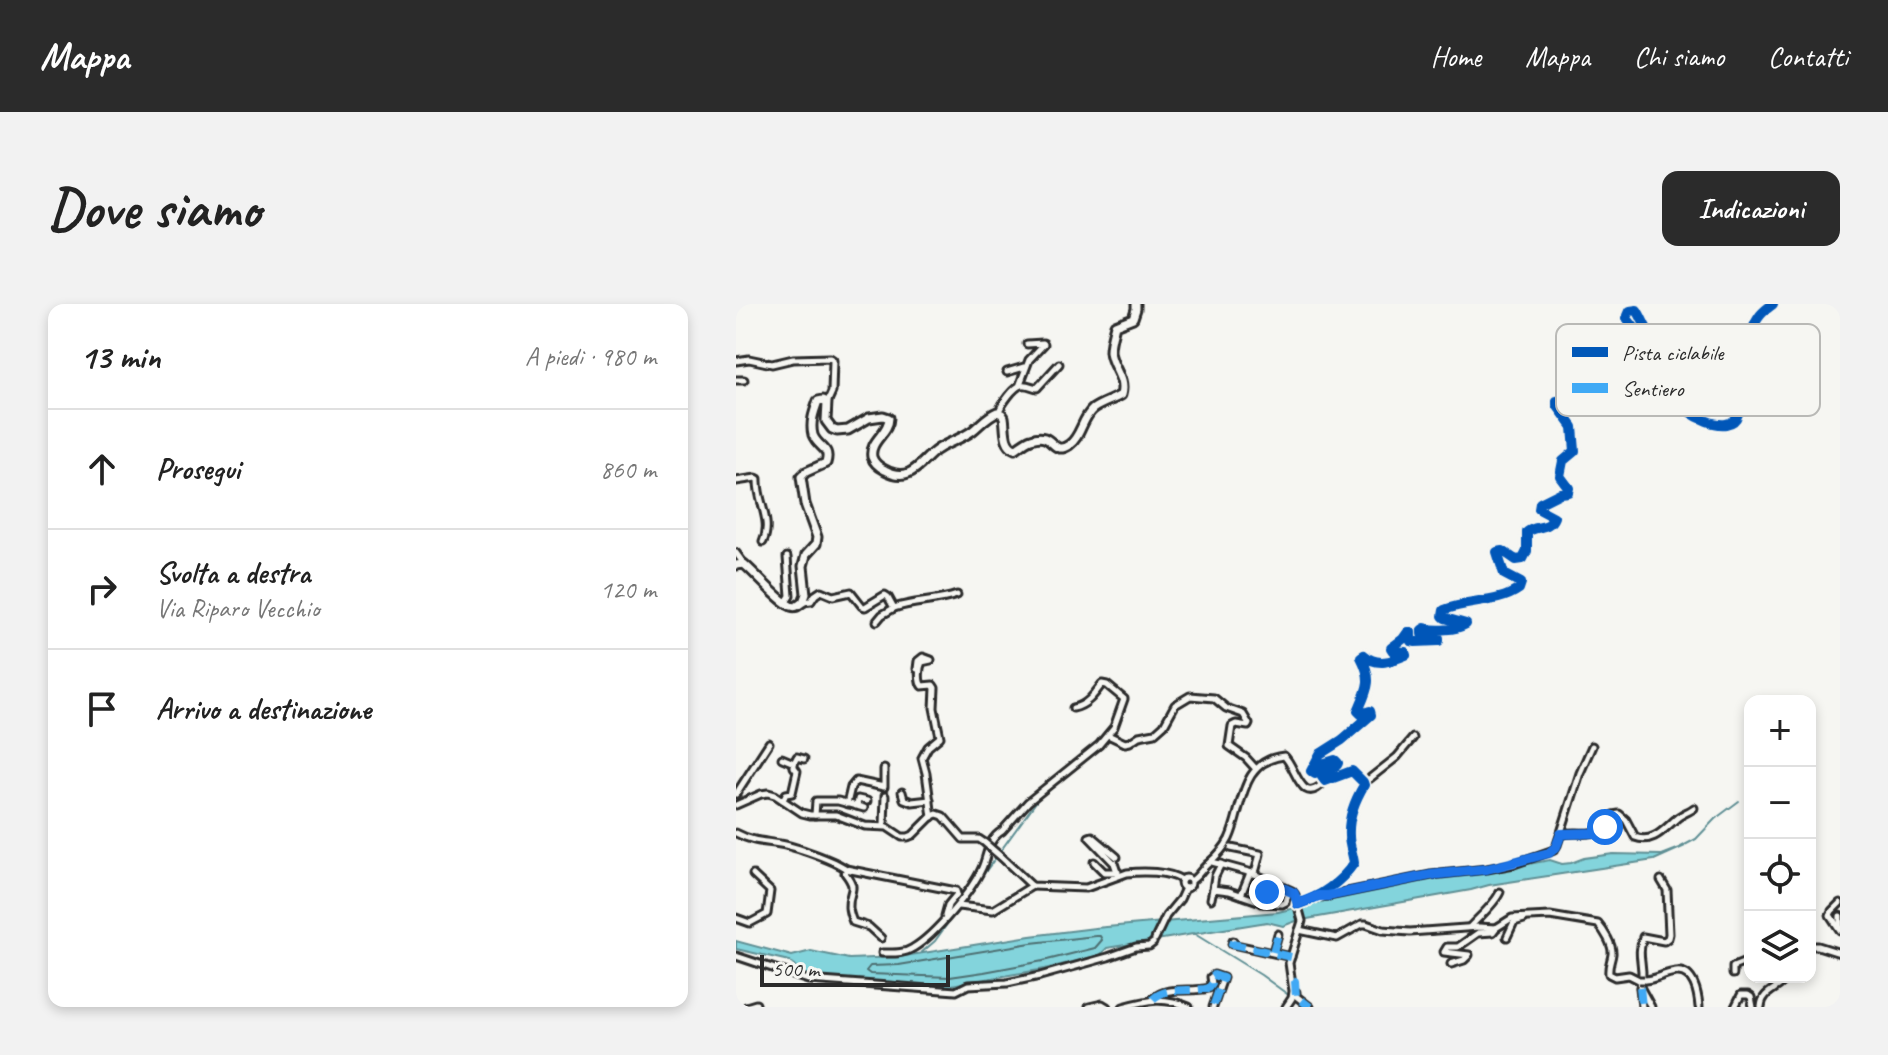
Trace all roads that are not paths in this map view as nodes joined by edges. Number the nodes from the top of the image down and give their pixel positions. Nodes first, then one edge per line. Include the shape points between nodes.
1 (1136, 304) edge
2 (1773, 304) edge
3 (1631, 324) edge
4 (1645, 324) edge
5 (1754, 324) edge
6 (1027, 344) dead end
7 (736, 361) edge
8 (1059, 364) dead end
9 (1025, 367) junction
10 (1007, 372) dead end
11 (736, 380) edge
12 (744, 380) dead end
13 (1020, 385) junction
14 (827, 404) junction
15 (999, 412) junction
16 (1565, 416) edge
17 (1696, 416) edge
18 (1737, 416) edge
19 (736, 481) edge
20 (763, 542) dead end
21 (736, 553) edge
22 (787, 557) dead end
23 (740, 564) edge
24 (957, 595) dead end
25 (786, 602) junction
26 (803, 602) junction
27 (894, 608) junction
28 (877, 621) dead end
29 (917, 669) dead end
30 (1073, 708) dead end
31 (1108, 735) junction
32 (1413, 738) dead end
33 (769, 743) dead end
34 (1592, 746) dead end
35 (782, 758) dead end
36 (804, 759) dead end
37 (794, 763) junction
38 (884, 769) dead end
39 (1256, 769) junction
40 (1325, 781) junction
41 (1364, 783) junction
42 (902, 792) dead end
43 (736, 794) edge
44 (885, 796) dead end
45 (783, 800) junction
46 (930, 800) junction
47 (867, 801) dead end
48 (847, 804) junction
49 (736, 805) edge
50 (1694, 808) dead end
51 (815, 815) junction
52 (932, 817) junction
53 (884, 826) junction
54 (1002, 831) junction
55 (736, 833) edge
56 (1561, 834) junction
57 (991, 848) junction
58 (1231, 848) dead end
59 (1117, 857) dead end
60 (1211, 861) junction
61 (1094, 862) dead end
62 (1221, 864) junction
63 (846, 871) junction
64 (1117, 872) junction
65 (1127, 873) junction
66 (1251, 873) junction
67 (753, 875) dead end
68 (1264, 879) junction
69 (1182, 880) junction
70 (1661, 880) dead end
71 (1191, 881) junction
72 (1272, 883) junction
73 (1032, 886) junction
74 (1185, 888) junction
75 (1213, 889) junction
76 (1260, 890) junction
77 (1277, 890) junction
78 (1500, 892) dead end
79 (1241, 895) junction
80 (1318, 896) junction
81 (1211, 899) dead end
82 (1255, 900) junction
83 (1262, 903) junction
84 (1840, 903) edge
85 (1271, 904) junction
86 (1298, 905) junction
87 (958, 906) junction
88 (1840, 916) edge
89 (1527, 917) junction
90 (736, 918) edge
91 (942, 922) junction
92 (1470, 928) junction
93 (1496, 928) junction
94 (1840, 928) edge
95 (1299, 930) junction
96 (1278, 934) dead end
97 (1507, 937) dead end
98 (881, 938) dead end
99 (1233, 941) dead end
100 (1816, 946) edge
101 (1273, 952) junction
102 (882, 953) dead end
103 (1840, 953) edge
104 (736, 956) edge
105 (1291, 957) junction
106 (1744, 961) edge
107 (1451, 964) dead end
108 (1733, 974) dead end
109 (1293, 981) junction
110 (1641, 982) junction
111 (1783, 983) edge
112 (1153, 999) junction
113 (746, 1007) edge
114 (755, 1007) edge
115 (1089, 1007) edge
116 (1107, 1007) edge
117 (1123, 1007) edge
118 (1189, 1007) edge
119 (1213, 1007) edge
120 (1286, 1007) edge
121 (1310, 1007) edge
122 (1642, 1007) edge
123 (1651, 1007) edge
124 (1699, 1007) edge
125 (1735, 1007) edge
126 (1753, 1007) edge
127 (1761, 1007) edge

1 - 15 main road via 1133,318 1115,325 1111,347 1121,395 1093,409 1071,444 1059,449 1040,437 1013,449
2 - 5 street
3 - 4 street via 1630,311 1637,310
6 - 9 street via 1044,344
7 - 14 street via 772,364 830,358 832,392
8 - 13 street via 1039,386
9 - 10 street
9 - 13 street
11 - 12 street
13 - 15 street
14 - 15 main road via 826,421 837,431 869,418 889,418 872,456 884,470 897,474 919,468 939,448
14 - 26 main road via 818,401 812,430 828,458 801,477 817,537 803,566
16 - 40 street via 1573,427 1575,451 1563,461 1560,476 1568,492 1540,503 1539,509 1554,517 1547,527 1527,532 1523,559 1497,552 1504,574 1521,583 1519,589 1444,610 1445,618 1466,624 1422,630 1439,641 1411,641 1408,632 1391,648 1406,655 1377,662 1362,656 1368,681 1358,711 1371,715 1318,757 1311,770 1315,774 1322,764 1338,763 1324,773
17 - 18 street via 1724,424
19 - 20 street via 758,479 768,528
21 - 23 street
22 - 25 street
23 - 25 main road
24 - 27 street
25 - 26 main road via 795,607
26 - 27 street via 821,591 833,596 849,591 864,607 885,595
27 - 28 street
29 - 46 street via 918,661 929,657 920,666 920,684 935,688 940,737 922,758
30 - 31 street via 1107,685 1124,699
31 - 39 street via 1121,743 1151,735 1185,698 1212,697 1248,722 1232,726 1229,746
31 - 54 street via 1028,802
32 - 41 street
33 - 43 street
34 - 56 street
35 - 37 street
36 - 37 street via 797,757
37 - 45 street via 792,793
38 - 48 street via 884,787 856,781
39 - 40 street via 1284,756 1298,783 1311,790
39 - 60 street via 1229,839
40 - 41 street via 1352,771
41 - 80 street via 1349,827 1354,863
42 - 46 street via 912,802
44 - 53 street
45 - 49 street via 761,794
45 - 51 street
46 - 52 street
47 - 48 street via 858,799 860,807
48 - 51 street via 816,801
50 - 56 street via 1657,836 1642,840 1619,814 1595,833
51 - 53 street
52 - 53 street via 908,837
52 - 57 street, bridge via 943,816 963,839 979,839
54 - 57 street
54 - 87 street via 987,848 983,866
55 - 63 street via 837,862
56 - 80 street via 1554,850 1514,864
57 - 73 street, bridge
58 - 66 street via 1260,854
59 - 64 street via 1089,837
60 - 62 street
60 - 71 street
61 - 64 street via 1104,872
62 - 66 street
62 - 75 street
63 - 91 street via 953,890 957,894
63 - 98 street via 853,891 848,905 853,922
64 - 65 street
65 - 69 street
65 - 73 street via 1086,888
66 - 68 street
66 - 79 street
67 - 90 street via 770,891 767,914 750,923
68 - 72 street
68 - 76 street
69 - 71 street
69 - 74 street
70 - 110 street via 1667,890 1669,934 1664,941 1643,937 1638,953
71 - 74 street
72 - 76 street
72 - 77 street
73 - 87 street via 998,909
74 - 104 street via 1154,941 1040,976 956,991 808,980
75 - 79 street
75 - 81 street
76 - 77 street
76 - 82 street
76 - 83 street
77 - 85 street
77 - 85 street via 1288,897 1284,904
77 - 86 street via 1294,893
78 - 92 street
79 - 82 street
80 - 86 street
82 - 83 street
83 - 85 street
84 - 94 street via 1830,915
86 - 95 street
87 - 91 street
88 - 94 street
89 - 93 street via 1512,918
89 - 97 street via 1514,922
89 - 110 street via 1598,924 1612,948 1609,974
91 - 102 street via 912,949
92 - 93 street
92 - 95 street via 1410,932 1362,924 1337,938
93 - 107 street via 1447,947 1444,952 1469,955
95 - 105 street
96 - 101 street
99 - 101 street
100 - 103 street
101 - 105 street
105 - 109 street
106 - 108 street via 1733,967
109 - 120 street
109 - 121 street via 1296,996
110 - 122 street
110 - 123 street
110 - 124 street via 1685,974 1693,982
111 - 127 street via 1765,994
112 - 117 street
112 - 118 street
112 - 119 street via 1161,993 1209,988 1214,975 1223,978
113 - 114 street
115 - 116 street
125 - 126 street via 1744,994 1751,997

